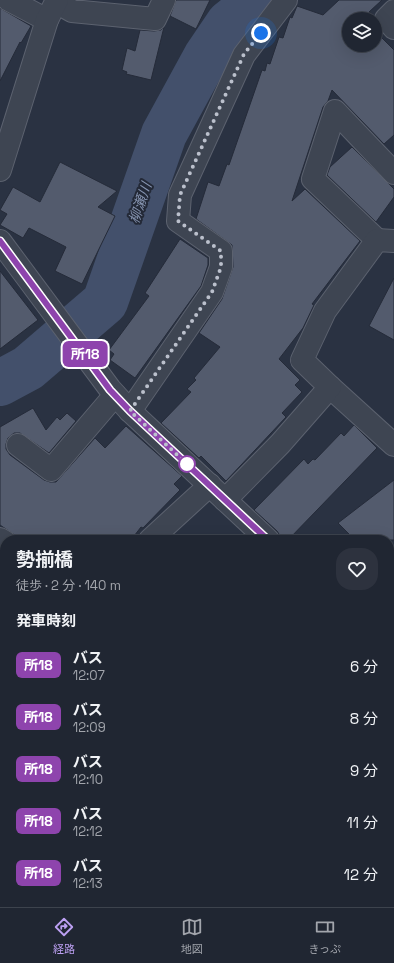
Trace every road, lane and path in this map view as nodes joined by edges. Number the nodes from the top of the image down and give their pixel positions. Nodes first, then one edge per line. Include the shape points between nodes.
1 (9, 0) edge
2 (164, 0) edge
3 (286, 0) edge
4 (54, 7) edge
5 (394, 11) edge
6 (394, 28) edge
7 (0, 170) edge
8 (394, 173) edge
9 (385, 241) edge
10 (1, 243) edge
11 (330, 387) junction
12 (123, 403) junction
13 (18, 445) dead end
14 (394, 445) edge
15 (210, 485) junction
16 (225, 500) junction
17 (155, 535) edge
18 (263, 535) edge

1 - 4 street
2 - 4 street via 154,19
3 - 12 street via 244,54 180,195 178,221 221,251 221,267 212,292
4 - 7 street
5 - 6 street via 386,19
8 - 9 street via 335,111 313,179
9 - 11 street via 325,311 302,360
10 - 12 street
11 - 14 street
11 - 16 street via 280,444
12 - 13 street via 50,470
12 - 15 street
15 - 16 street
15 - 17 street
16 - 18 street

